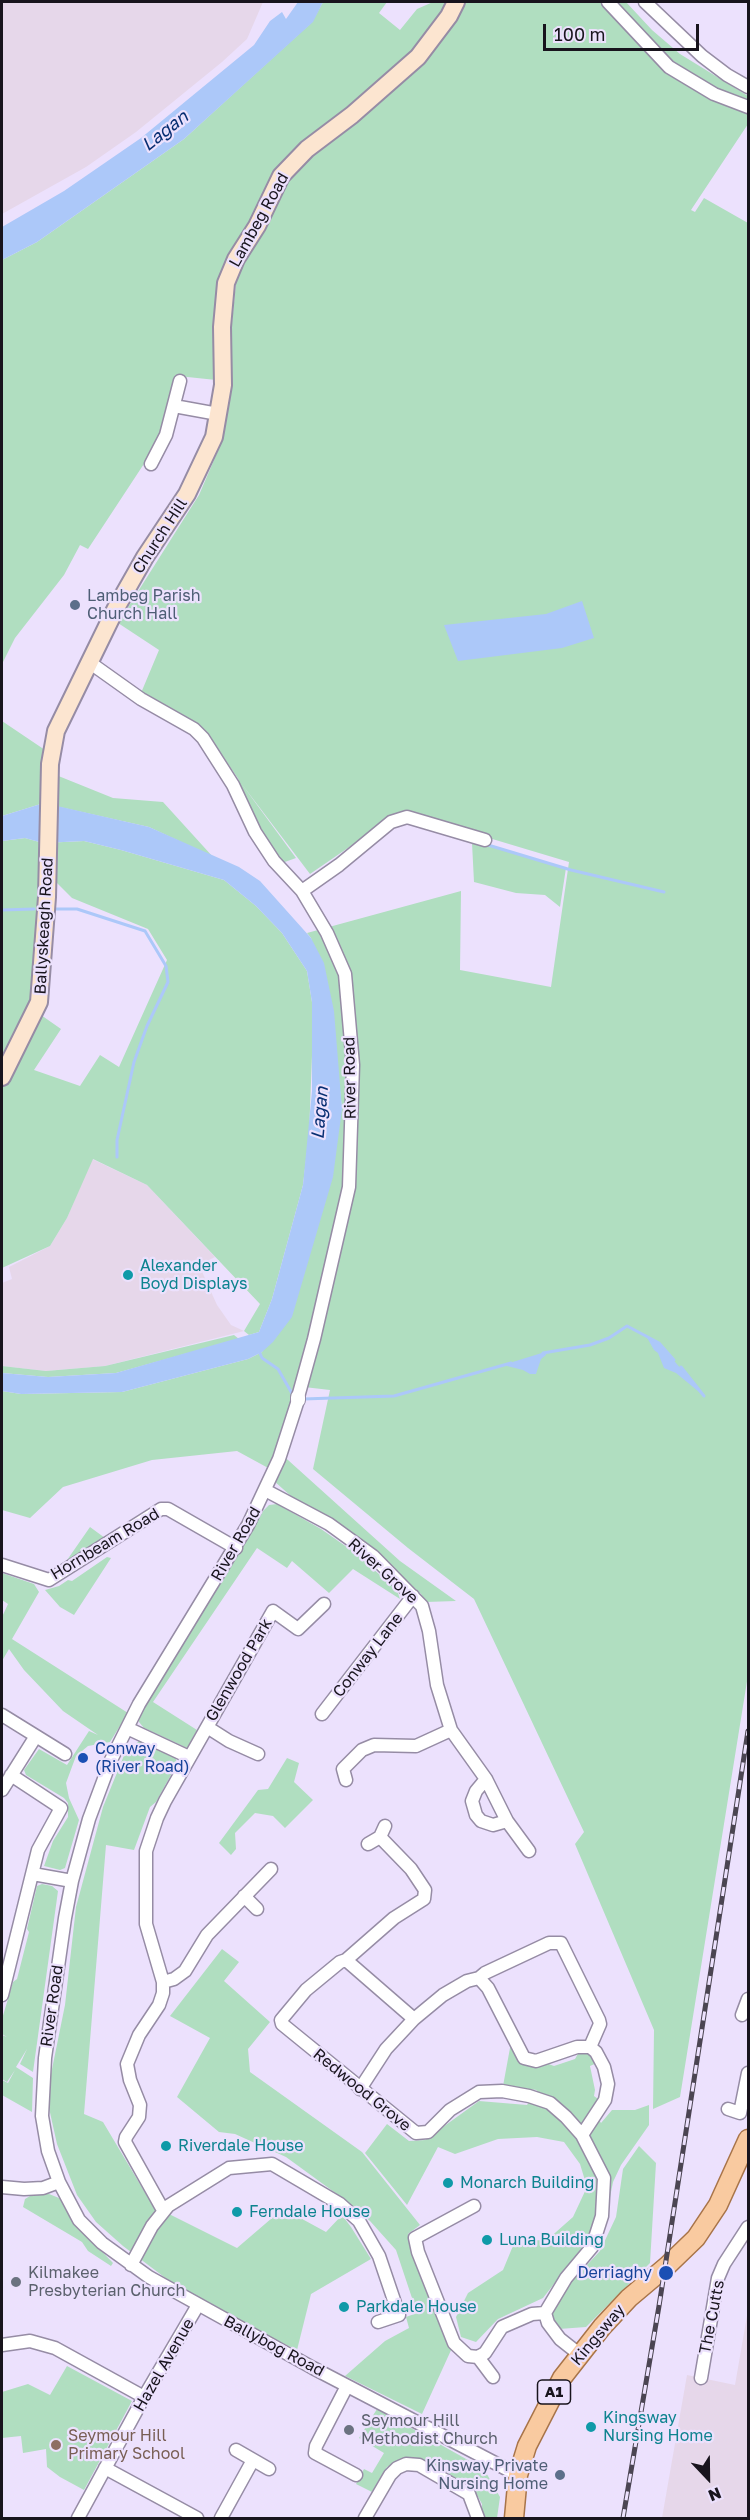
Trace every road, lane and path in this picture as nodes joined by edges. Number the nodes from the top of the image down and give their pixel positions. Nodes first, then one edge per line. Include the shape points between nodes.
1 (456, 2) edge
2 (608, 2) edge
3 (645, 2) edge
4 (748, 87) edge
5 (748, 107) edge
6 (180, 381) dead end
7 (174, 406) junction
8 (218, 414) junction
9 (214, 437) joint
10 (151, 464) dead end
11 (89, 662) junction
12 (50, 766) joint
13 (485, 840) dead end
14 (302, 891) junction
15 (2, 1077) edge
16 (265, 1490) junction
17 (236, 1548) junction
18 (2, 1565) edge
19 (413, 1596) junction
20 (324, 1604) dead end
21 (322, 1714) dead end
22 (2, 1715) edge
23 (207, 1727) junction
24 (127, 1728) junction
25 (451, 1730) junction
26 (36, 1736) junction
27 (65, 1754) dead end
28 (258, 1754) dead end
29 (189, 1757) junction
30 (11, 1775) junction
31 (486, 1779) junction
32 (346, 1780) dead end
33 (2, 1790) edge
34 (507, 1821) junction
35 (368, 1844) dead end
36 (529, 1851) dead end
37 (271, 1869) dead end
38 (33, 1874) junction
39 (72, 1881) junction
40 (244, 1896) junction
41 (257, 1909) dead end
42 (346, 1960) junction
43 (479, 1978) junction
44 (163, 1982) junction
45 (2, 1995) edge
46 (748, 1999) edge
47 (742, 2015) dead end
48 (414, 2019) junction
49 (590, 2047) junction
50 (748, 2073) edge
51 (360, 2089) junction
52 (728, 2109) dead end
53 (582, 2135) junction
54 (748, 2139) edge
55 (59, 2182) junction
56 (2, 2187) edge
57 (474, 2206) dead end
58 (163, 2210) junction
59 (748, 2227) edge
60 (131, 2265) junction
61 (198, 2305) junction
62 (545, 2313) junction
63 (378, 2322) dead end
64 (2, 2345) edge
65 (579, 2354) junction
66 (478, 2357) junction
67 (493, 2377) dead end
68 (701, 2378) dead end
69 (347, 2386) junction
70 (144, 2397) junction
71 (236, 2450) dead end
72 (253, 2460) junction
73 (105, 2468) junction
74 (269, 2469) dead end
75 (356, 2475) dead end
76 (518, 2475) junction
77 (78, 2518) edge
78 (197, 2518) edge
79 (220, 2518) edge
80 (365, 2518) edge
81 (478, 2518) edge
82 (514, 2518) edge

1 - 8 main road, Lambeg Road via 418,57 307,149 281,176 226,283 223,385
2 - 5 street via 669,67 714,94
3 - 4 street via 702,56
6 - 7 street
7 - 8 street
7 - 10 street via 166,435
8 - 9 main road, Lambeg Road
9 - 11 main road, Church Hill via 187,494 139,568
11 - 12 main road, Church Hill via 56,731
11 - 14 street, River Road via 203,738 273,861
12 - 15 main road, Ballyskeagh Road via 47,897 39,1002
13 - 14 street via 408,817 391,822
14 - 16 street, River Road via 345,974 353,1065 349,1187 298,1398
16 - 17 street, River Road
16 - 19 street, River Grove via 329,1524 372,1556
17 - 18 street, Hornbeam Road via 168,1509 161,1509 50,1580
17 - 24 street, River Road
19 - 21 street, Conway Lane
19 - 25 street, River Grove via 422,1606 437,1685
20 - 23 street, Glenwood Park via 298,1629 273,1611
22 - 26 street
23 - 28 street
23 - 29 street, Glenwood Park
24 - 29 street
24 - 39 street, River Road via 89,1819
25 - 31 street, River Grove
25 - 32 street via 416,1746 374,1745 362,1750 343,1769
26 - 27 street
26 - 30 street
29 - 44 street, Glenwood Park via 157,1818 146,1851 146,1924
30 - 33 street
30 - 38 street via 61,1808 38,1850
31 - 34 street, River Grove
31 - 34 street via 472,1802 476,1815 480,1821 493,1825
34 - 36 street, River Grove
35 - 42 street, Redwood Grove via 383,1832 425,1890 424,1899 394,1918
37 - 40 street
38 - 39 street
38 - 45 street
39 - 55 street, River Road via 43,2089 42,2116 48,2151
40 - 41 street
40 - 44 street via 207,1935 185,1971
42 - 48 street
42 - 51 street, Redwood Grove via 306,1990 281,2020
43 - 48 street via 443,1995
43 - 49 street via 524,2058 536,2061 577,2047
43 - 49 street via 549,1943 561,1943 599,2020
44 - 58 street via 159,2005 127,2064 140,2105 139,2117 125,2142
46 - 47 street
48 - 51 street via 386,2049
49 - 53 street via 604,2067 608,2084 605,2100
50 - 52 street via 740,2113
51 - 53 street, Redwood Grove via 416,2133 428,2132 450,2110 479,2092 502,2091 550,2103
53 - 62 street, Redwood Grove via 604,2178 603,2216 592,2247 566,2278
54 - 65 main road, Kingsway / A1 via 718,2205 696,2238 629,2298
55 - 56 street via 34,2188
55 - 60 street, Ballybog Road via 79,2220
57 - 66 street via 415,2238 454,2343 468,2356
58 - 60 street
58 - 63 street via 229,2168 272,2164 340,2204 359,2221 379,2256 399,2315
59 - 68 street, The Cutts via 718,2278
60 - 61 street, Ballybog Road
61 - 69 street, Ballybog Road
61 - 70 street, Hazel Avenue
62 - 65 street via 560,2339
62 - 66 street via 532,2314 502,2327
64 - 70 street via 30,2341 55,2348
65 - 76 main road, Kingsway / A1 via 540,2418
66 - 67 street
69 - 75 street via 315,2453
69 - 76 street, Ballybog Road
70 - 73 street, Hazel Avenue
71 - 72 street
72 - 74 street
72 - 79 street
73 - 77 street, Hazel Avenue
73 - 78 street
76 - 82 main road, Kingsway / A1
80 - 81 street via 390,2475 406,2464 419,2465 469,2494

